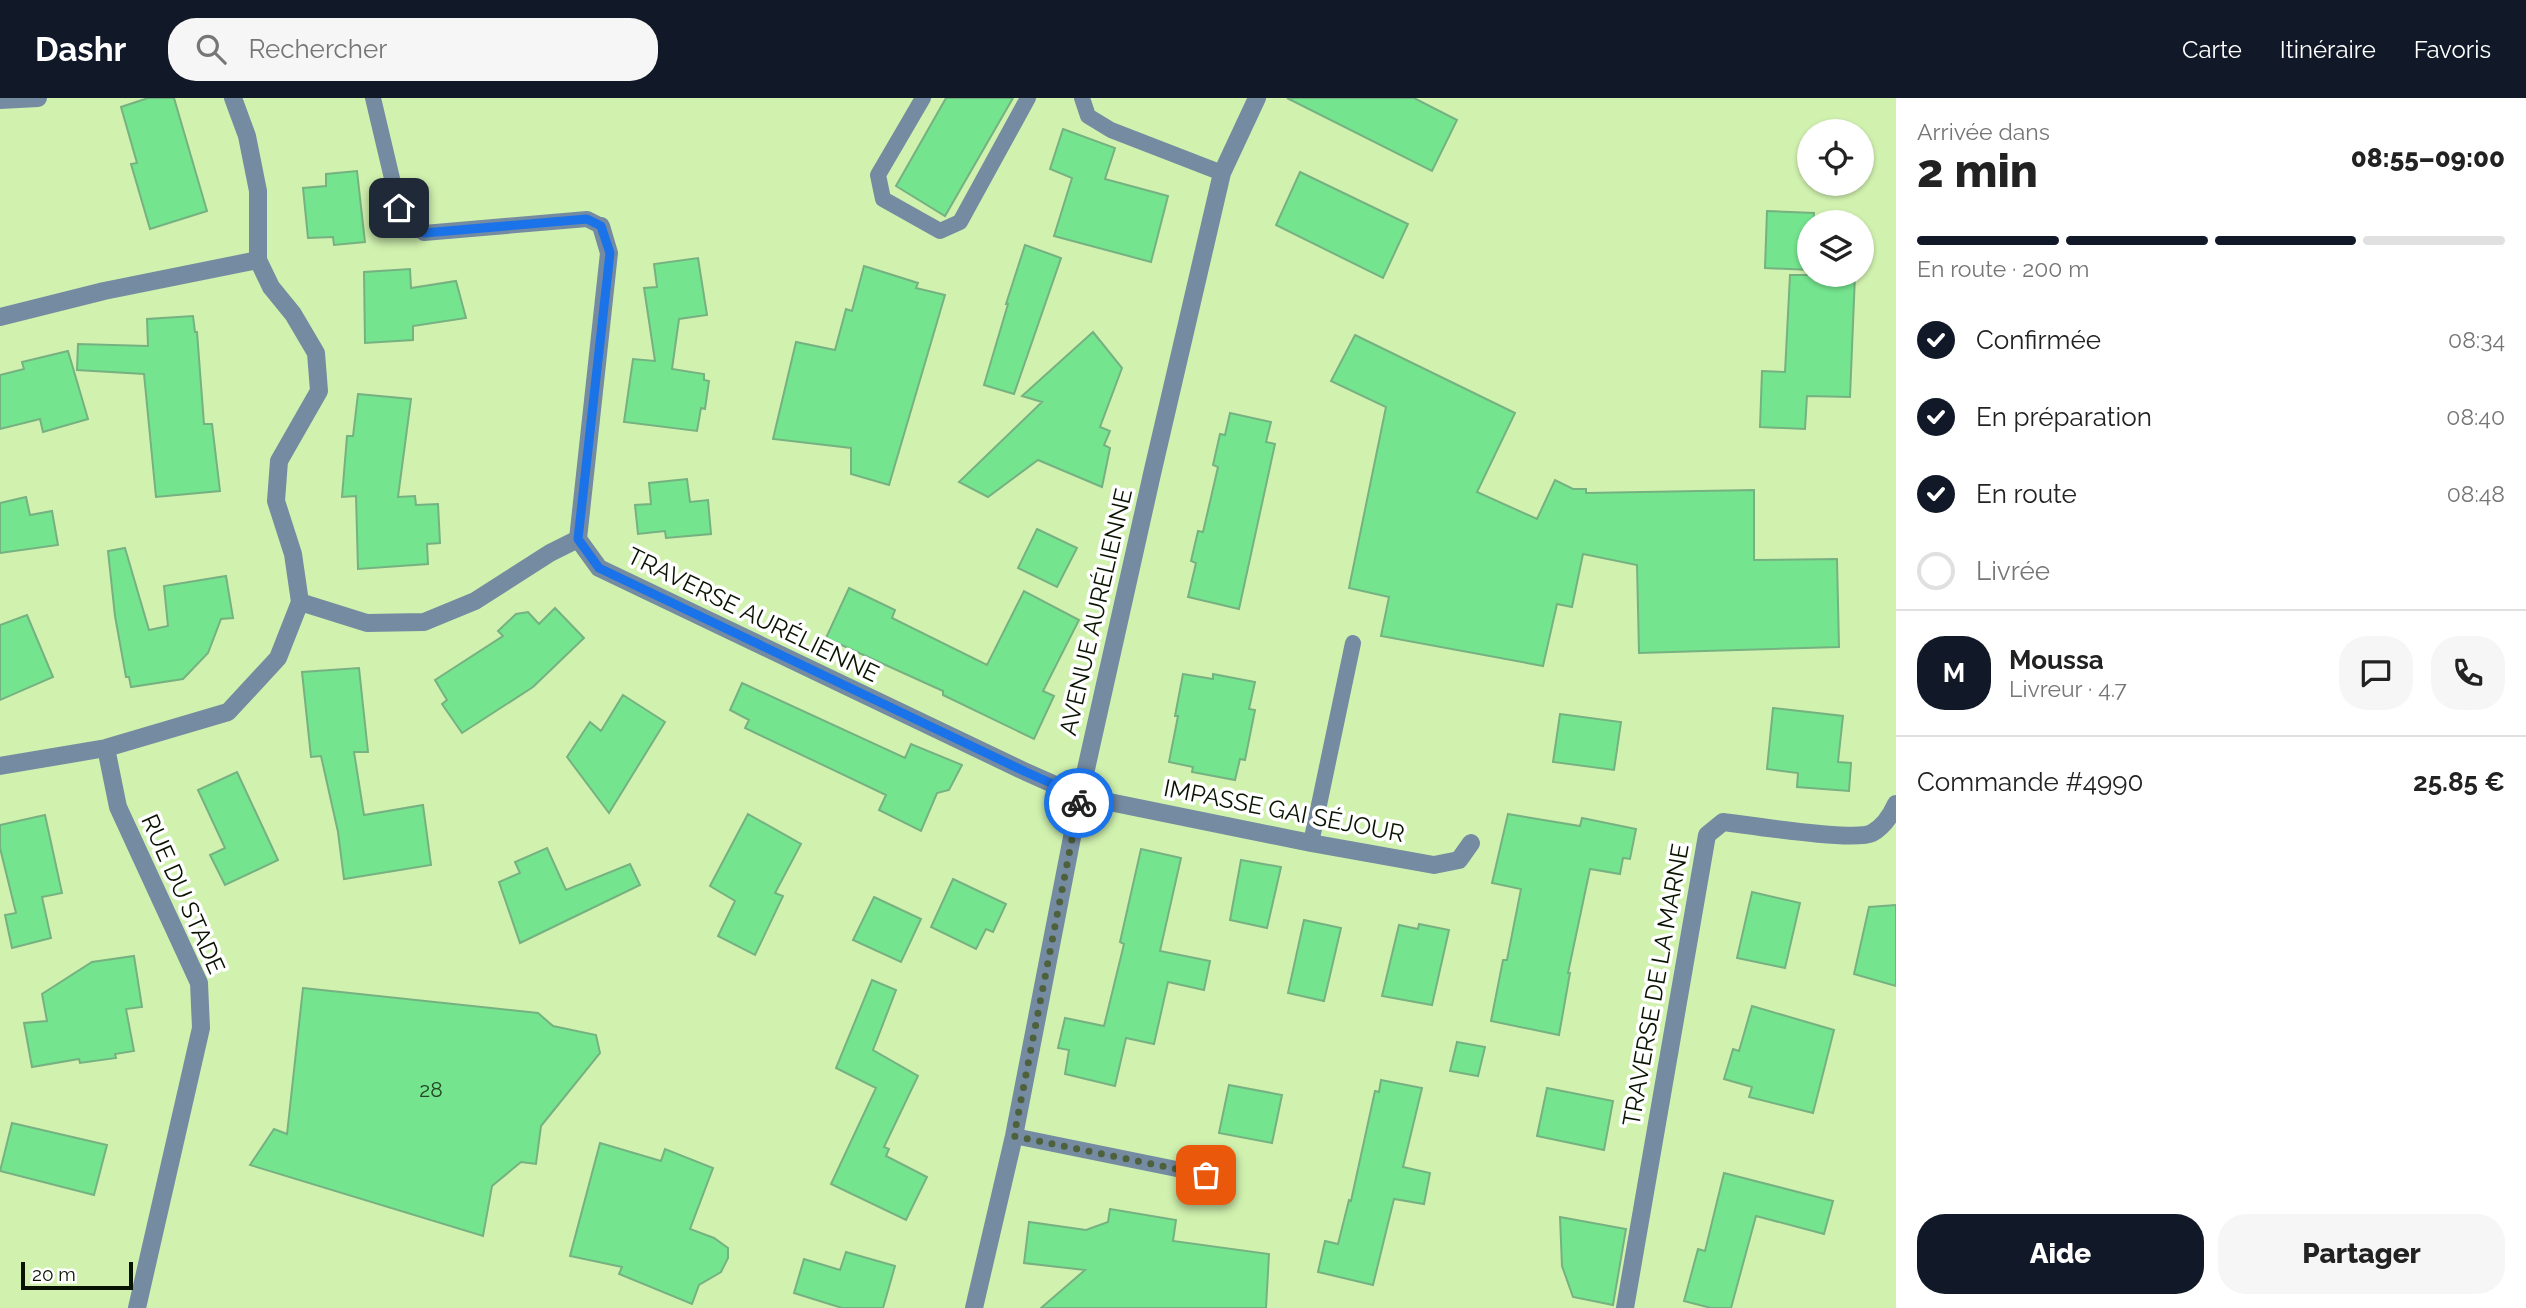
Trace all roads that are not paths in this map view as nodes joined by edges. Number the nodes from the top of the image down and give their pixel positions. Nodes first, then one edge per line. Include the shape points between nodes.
1 (38, 98) edge
2 (233, 98) edge
3 (373, 98) edge
4 (923, 98) edge
5 (1028, 98) edge
6 (1082, 98) edge
7 (1257, 98) edge
8 (0, 100) edge
9 (1222, 173) junction
10 (601, 226) joint
11 (258, 260) junction
12 (0, 317) edge
13 (578, 539) junction
14 (300, 602) junction
15 (1353, 643) dead end
16 (106, 748) junction
17 (0, 766) edge
18 (1080, 796) junction
19 (1896, 804) edge
20 (1311, 843) junction
21 (1471, 843) dead end
22 (1014, 1136) junction
23 (1206, 1175) dead end
24 (137, 1308) edge
25 (974, 1308) edge
26 (1625, 1308) edge

1 - 8 street
2 - 11 street via 247,136 258,191
3 - 10 lane via 399,208 424,233 587,219
4 - 5 lane via 878,175 883,199 940,231 960,222
6 - 9 lane via 1088,116 1111,130
7 - 9 street, AVENUE AURÉLIENNE
9 - 18 street, AVENUE AURÉLIENNE
10 - 13 street via 610,253
11 - 12 street
11 - 14 street via 316,353 319,391 279,461 276,501 293,554
13 - 14 street via 475,601 424,622 367,623
13 - 18 street, TRAVERSE AURÉLIENNE via 599,568
14 - 16 street via 278,658 228,712
15 - 20 lane
16 - 17 street
16 - 24 street, RUE DU STADE via 118,807 199,983 201,1028
18 - 20 street, IMPASSE GAI SÉJOUR
18 - 22 street, AVENUE AURÉLIENNE
19 - 26 street, TRAVERSE DE LA MARNE via 1891,817 1871,834 1845,836 1723,822 1707,835
20 - 21 street, IMPASSE GAI SÉJOUR via 1434,865 1459,860
22 - 23 lane
22 - 25 street, AVENUE AURÉLIENNE

